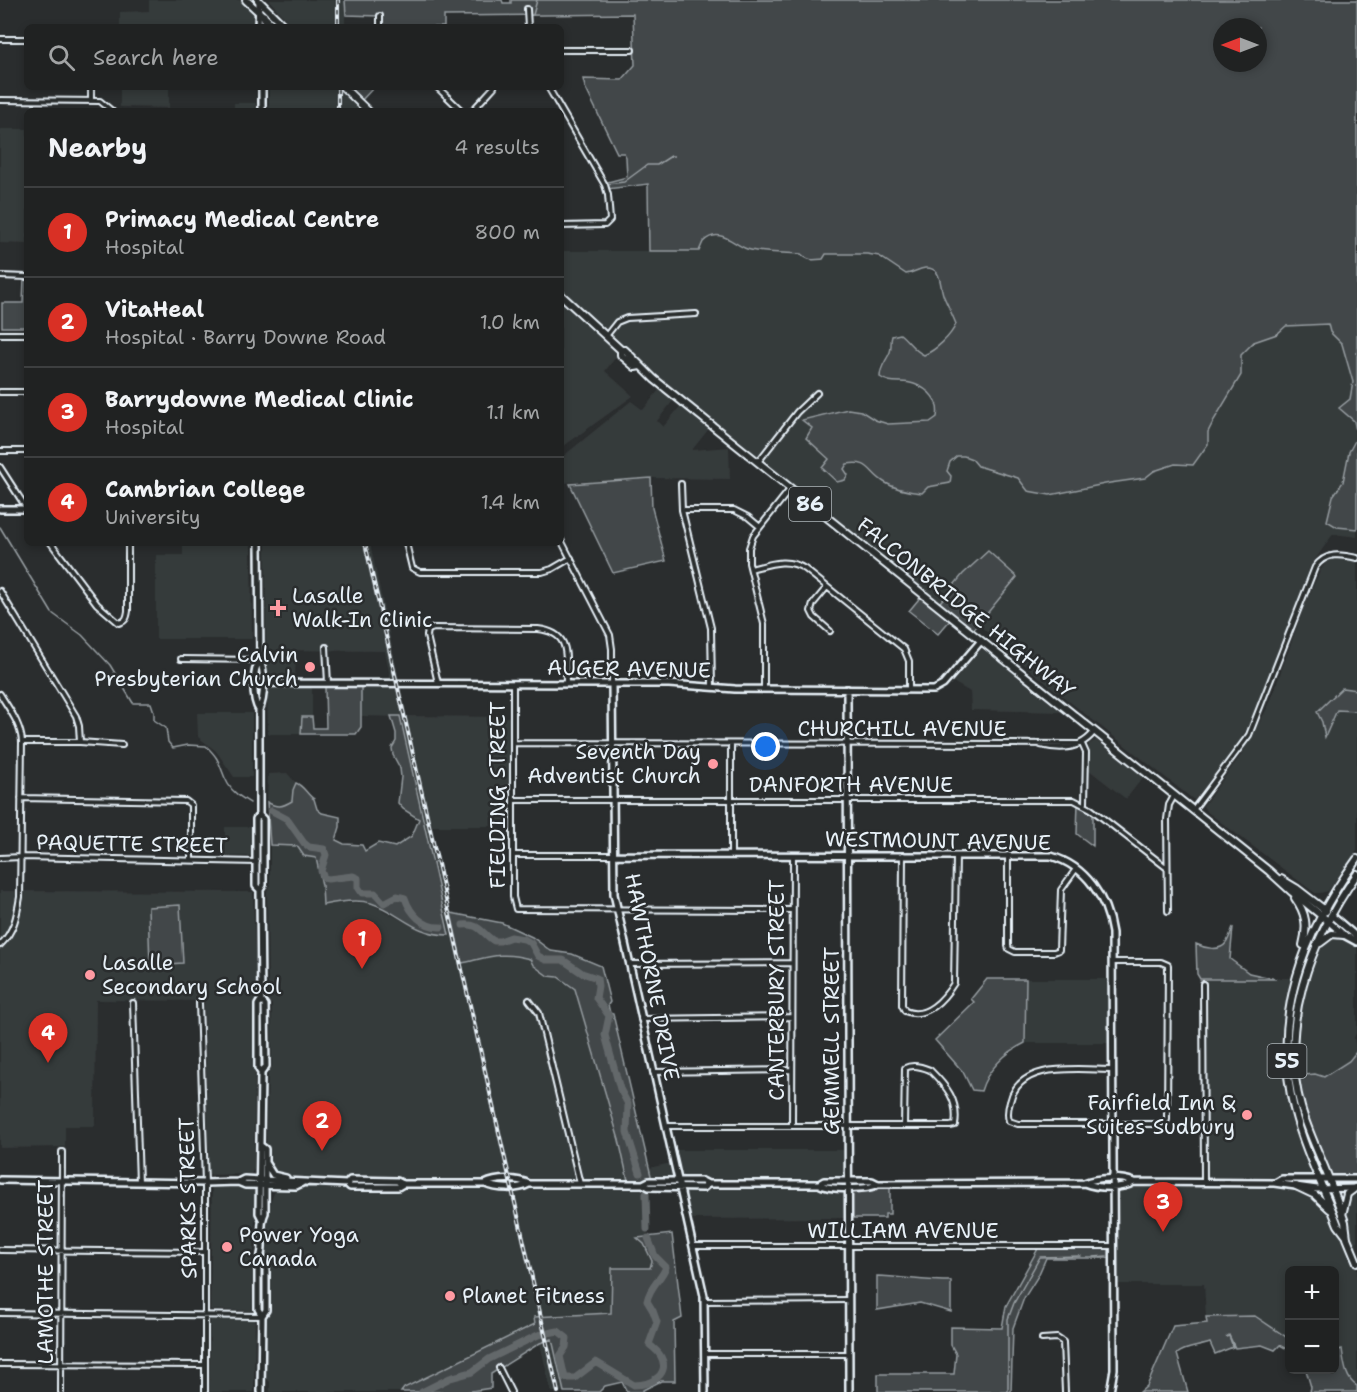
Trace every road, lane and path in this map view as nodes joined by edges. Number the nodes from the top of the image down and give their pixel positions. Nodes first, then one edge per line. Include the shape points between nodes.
1 (246, 0) edge
2 (261, 5) edge
3 (527, 9) dead end
4 (380, 16) dead end
5 (258, 24) edge
6 (264, 24) edge
7 (273, 24) edge
8 (282, 24) edge
9 (380, 24) edge
10 (528, 24) edge
11 (0, 39) edge
12 (24, 39) edge
13 (564, 50) edge
14 (632, 50) dead end
15 (91, 90) edge
16 (262, 90) edge
17 (346, 90) edge
18 (440, 90) edge
19 (491, 90) edge
20 (550, 90) edge
21 (0, 100) edge
22 (91, 101) junction
23 (108, 108) edge
24 (262, 108) edge
25 (365, 108) edge
26 (459, 108) edge
27 (475, 108) edge
28 (559, 108) edge
29 (564, 116) edge
30 (564, 225) edge
31 (0, 276) edge
32 (24, 277) edge
33 (564, 298) edge
34 (696, 314) dead end
35 (0, 334) edge
36 (24, 334) edge
37 (606, 336) junction
38 (0, 392) edge
39 (24, 392) edge
40 (817, 393) dead end
41 (0, 451) edge
42 (24, 451) edge
43 (758, 462) junction
44 (0, 467) edge
45 (681, 484) dead end
46 (791, 488) junction
47 (24, 504) edge
48 (0, 509) edge
49 (24, 509) edge
50 (682, 510) junction
51 (760, 526) junction
52 (564, 545) edge
53 (53, 546) edge
54 (128, 546) edge
55 (259, 546) edge
56 (407, 546) edge
57 (571, 558) junction
58 (1357, 558) edge
59 (751, 569) junction
60 (827, 586) junction
61 (0, 591) edge
62 (830, 631) dead end
63 (980, 642) junction
64 (326, 647) dead end
65 (181, 659) dead end
66 (260, 660) junction
67 (255, 683) junction
68 (262, 683) junction
69 (328, 683) junction
70 (438, 683) junction
71 (513, 684) junction
72 (566, 684) junction
73 (612, 684) junction
74 (712, 688) junction
75 (764, 689) junction
76 (847, 689) junction
77 (909, 689) junction
78 (0, 694) edge
79 (259, 710) junction
80 (1094, 732) junction
81 (22, 742) junction
82 (80, 742) junction
83 (513, 743) junction
84 (613, 744) junction
85 (731, 744) junction
86 (847, 744) junction
87 (1082, 744) junction
88 (122, 745) dead end
89 (1174, 796) junction
90 (21, 798) junction
91 (513, 800) junction
92 (613, 800) junction
93 (731, 800) junction
94 (847, 800) junction
95 (1085, 804) junction
96 (1192, 811) junction
97 (259, 815) junction
98 (513, 855) junction
99 (613, 855) junction
100 (731, 855) junction
101 (793, 855) junction
102 (848, 855) junction
103 (903, 855) junction
104 (956, 855) junction
105 (1008, 855) junction
106 (21, 857) junction
107 (0, 858) edge
108 (191, 859) junction
109 (1357, 859) edge
110 (256, 861) junction
111 (263, 862) junction
112 (1167, 868) junction
113 (1076, 869) junction
114 (1273, 874) junction
115 (1357, 874) edge
116 (260, 891) junction
117 (1292, 892) junction
118 (617, 910) junction
119 (792, 910) junction
120 (1168, 911) dead end
121 (1323, 912) junction
122 (1330, 918) junction
123 (1344, 935) junction
124 (1357, 937) edge
125 (1357, 942) edge
126 (0, 945) edge
127 (1317, 945) junction
128 (1113, 962) junction
129 (1301, 962) junction
130 (792, 963) junction
131 (629, 964) junction
132 (1203, 984) dead end
133 (529, 1000) dead end
134 (133, 1003) dead end
135 (199, 1003) dead end
136 (792, 1017) junction
137 (641, 1019) junction
138 (792, 1070) junction
139 (1113, 1070) junction
140 (653, 1072) junction
141 (1113, 1123) junction
142 (666, 1126) junction
143 (792, 1126) junction
144 (848, 1126) junction
145 (904, 1126) junction
146 (261, 1146) junction
147 (62, 1152) dead end
148 (265, 1161) junction
149 (1319, 1179) junction
150 (1329, 1179) junction
151 (1357, 1179) edge
152 (0, 1180) edge
153 (62, 1181) junction
154 (293, 1181) junction
155 (679, 1181) junction
156 (139, 1182) junction
157 (205, 1183) junction
158 (262, 1183) junction
159 (302, 1183) junction
160 (1113, 1183) junction
161 (1204, 1183) junction
162 (1274, 1183) junction
163 (643, 1184) junction
164 (708, 1184) junction
165 (849, 1184) junction
166 (580, 1185) junction
167 (276, 1186) junction
168 (1296, 1186) junction
169 (681, 1188) junction
170 (1356, 1188) edge
171 (1324, 1189) junction
172 (1333, 1189) junction
173 (265, 1202) junction
174 (1333, 1213) junction
175 (1342, 1215) junction
176 (262, 1219) junction
177 (1347, 1238) junction
178 (693, 1246) junction
179 (1113, 1246) junction
180 (849, 1247) junction
181 (0, 1250) edge
182 (60, 1251) junction
183 (205, 1252) junction
184 (1357, 1262) edge
185 (705, 1300) junction
186 (848, 1300) junction
187 (0, 1313) edge
188 (60, 1314) junction
189 (204, 1314) junction
190 (262, 1316) junction
191 (1042, 1339) dead end
192 (705, 1354) junction
193 (849, 1354) junction
194 (0, 1364) edge
195 (60, 1365) junction
196 (205, 1365) junction
197 (499, 1368) dead end
198 (61, 1392) edge
199 (205, 1392) edge
200 (261, 1392) edge
201 (512, 1392) edge
202 (705, 1392) edge
203 (849, 1392) edge
204 (1065, 1392) edge
205 (1110, 1392) edge

1 - 2 main road
2 - 5 street
2 - 6 street
2 - 7 main road
2 - 8 main road
3 - 10 street
4 - 9 street
11 - 12 street
13 - 14 street
15 - 22 street
16 - 24 street
17 - 25 main road
18 - 26 street
19 - 27 street
20 - 28 street
21 - 22 street
22 - 23 street via 100,101
29 - 30 street via 605,185 611,216 605,225
31 - 32 street
33 - 37 main road, FALCONBRIDGE HIGHWAY / 86
34 - 37 street via 627,318 617,322
35 - 36 street
37 - 43 main road, FALCONBRIDGE HIGHWAY / 86 via 635,367 640,366
38 - 39 street
40 - 43 street
41 - 42 street
43 - 46 main road, FALCONBRIDGE HIGHWAY / 86
44 - 47 street
45 - 50 street
46 - 51 street
46 - 63 main road, FALCONBRIDGE HIGHWAY / 86
48 - 49 street
50 - 51 street via 734,510
50 - 74 street via 711,628
51 - 59 street via 749,548
52 - 57 street, HAWTHORNE DRIVE
53 - 54 street via 97,604 119,623 124,622 128,611
55 - 66 street
56 - 57 street via 412,568 420,572 542,572
57 - 73 street, HAWTHORNE DRIVE via 610,635
58 - 96 street via 1332,555 1315,567 1250,735
59 - 60 street via 792,563
59 - 75 street via 764,624
60 - 62 street via 811,612
60 - 77 street via 905,651
61 - 82 street via 76,716
63 - 77 street, AUGER AVENUE via 944,685 934,690
63 - 80 main road, FALCONBRIDGE HIGHWAY / 86
64 - 69 street
65 - 66 street
66 - 67 street via 255,667
66 - 68 street
67 - 68 street, AUGER AVENUE
67 - 79 street via 255,704
68 - 69 street, AUGER AVENUE
68 - 79 street
69 - 70 street, AUGER AVENUE
70 - 71 street, AUGER AVENUE
70 - 72 street via 427,636 428,630 434,628 538,629 555,633 565,647
71 - 72 street, AUGER AVENUE
71 - 83 street, FIELDING STREET
72 - 73 street, AUGER AVENUE
73 - 74 street, AUGER AVENUE
73 - 84 street, HAWTHORNE DRIVE
74 - 75 street, AUGER AVENUE
75 - 76 street, AUGER AVENUE
76 - 77 street, AUGER AVENUE
76 - 86 street, GEMMELL STREET
78 - 81 street via 15,718
79 - 97 street
80 - 87 street
80 - 89 main road, FALCONBRIDGE HIGHWAY / 86
81 - 82 street
81 - 90 street
82 - 88 street
83 - 84 street, CHURCHILL AVENUE
83 - 91 street, FIELDING STREET
84 - 85 street, CHURCHILL AVENUE
84 - 92 street, HAWTHORNE DRIVE
85 - 86 street, CHURCHILL AVENUE
85 - 93 street
86 - 87 street, CHURCHILL AVENUE
86 - 94 street, GEMMELL STREET
87 - 95 street via 1086,753
89 - 96 main road, FALCONBRIDGE HIGHWAY / 86
89 - 112 street via 1167,811
90 - 106 street
90 - 108 street via 186,801 191,805
91 - 92 street, DANFORTH AVENUE
91 - 98 street, FIELDING STREET
92 - 93 street, DANFORTH AVENUE
92 - 99 street, HAWTHORNE DRIVE
93 - 94 street, DANFORTH AVENUE
93 - 100 street
94 - 95 street, DANFORTH AVENUE via 1070,800
94 - 102 street, GEMMELL STREET
95 - 112 street
96 - 114 main road, FALCONBRIDGE HIGHWAY / 86
97 - 110 street
97 - 111 street via 263,819
98 - 99 street, WESTMOUNT AVENUE
98 - 118 street, FIELDING STREET via 514,907
99 - 100 street, WESTMOUNT AVENUE
99 - 118 street, HAWTHORNE DRIVE
100 - 101 street, WESTMOUNT AVENUE
101 - 102 street, WESTMOUNT AVENUE
101 - 119 street, CANTERBURY STREET
102 - 103 street, WESTMOUNT AVENUE
102 - 144 street, GEMMELL STREET
103 - 104 street, WESTMOUNT AVENUE
103 - 104 street via 903,1005 908,1012 916,1013 928,1011 954,983
104 - 105 street, WESTMOUNT AVENUE
105 - 113 street, WESTMOUNT AVENUE via 1051,856
105 - 113 street via 1008,945 1012,951 1059,950 1061,890
106 - 107 street, PAQUETTE STREET
106 - 108 street, PAQUETTE STREET
106 - 126 street via 16,919 8,938
108 - 110 street, PAQUETTE STREET
109 - 121 main road, 55
110 - 111 street, PAQUETTE STREET
110 - 116 street via 256,885
111 - 116 street
112 - 120 street
113 - 128 street, WESTMOUNT AVENUE via 1093,884 1105,904
114 - 117 main road, FALCONBRIDGE HIGHWAY / 86
114 - 121 main road, FALCONBRIDGE HIGHWAY / 86
115 - 122 main road, 55
116 - 146 street
117 - 121 main road, FALCONBRIDGE HIGHWAY / 86
117 - 129 main road via 1306,919
118 - 119 street
118 - 131 street, HAWTHORNE DRIVE
119 - 130 street, CANTERBURY STREET
121 - 122 main road, FALCONBRIDGE HIGHWAY / 86
121 - 129 main road, 55
122 - 123 street
122 - 124 street
122 - 127 main road, 55
123 - 125 street
123 - 127 main road via 1332,934
127 - 150 main road, 55 via 1297,1009 1294,1057 1301,1107
128 - 139 street, WESTMOUNT AVENUE
128 - 141 street via 1165,962 1169,969 1169,1117 1158,1124
129 - 149 main road, 55 via 1290,1002 1287,1065 1297,1119
130 - 131 street
130 - 136 street, CANTERBURY STREET
131 - 137 street, HAWTHORNE DRIVE
132 - 161 street
133 - 166 street via 539,1013
134 - 156 street
135 - 157 street, SPARKS STREET
136 - 137 street
136 - 138 street, CANTERBURY STREET
137 - 140 street, HAWTHORNE DRIVE
138 - 140 street
138 - 143 street, CANTERBURY STREET
139 - 141 street, WESTMOUNT AVENUE
139 - 141 street via 1029,1075 1012,1094 1008,1117 1012,1123
140 - 142 street, HAWTHORNE DRIVE
141 - 160 street, WESTMOUNT AVENUE
142 - 143 street
142 - 155 street, HAWTHORNE DRIVE
143 - 144 street
144 - 145 street
144 - 165 street, GEMMELL STREET
145 - 145 street via 904,1070 907,1066 930,1070 951,1092 955,1125
146 - 148 street via 265,1149
146 - 158 street
147 - 153 street, LAMOTHE STREET
148 - 154 street via 273,1175
148 - 158 street
149 - 150 street
149 - 162 street via 1282,1179
149 - 171 main road, 55
150 - 151 street
150 - 172 main road, 55
152 - 153 street
153 - 156 street
153 - 182 street, LAMOTHE STREET
154 - 158 street
154 - 159 street
155 - 163 street
155 - 164 street
155 - 169 street, HAWTHORNE DRIVE
156 - 157 street
157 - 158 street
157 - 183 street, SPARKS STREET
158 - 167 street
158 - 173 street
158 - 176 street
159 - 166 street via 350,1187
159 - 167 street
160 - 161 street
160 - 165 street via 1092,1179 1084,1183 878,1184 872,1188
160 - 179 street, WESTMOUNT AVENUE
161 - 162 street
162 - 168 street
163 - 166 street
163 - 169 street
164 - 165 street
164 - 169 street via 703,1188
165 - 180 street, GEMMELL STREET
167 - 173 street
168 - 171 street
168 - 174 main road via 1315,1196
169 - 178 street, HAWTHORNE DRIVE
170 - 172 street
170 - 175 main road via 1349,1191
171 - 172 street
171 - 174 main road, 55
172 - 175 main road, 55
173 - 176 street
174 - 177 main road, 55
175 - 177 main road, 55
176 - 190 street via 262,1258 266,1263 266,1310
177 - 184 main road, 55
178 - 180 street, WILLIAM AVENUE
178 - 185 street, HAWTHORNE DRIVE
179 - 180 street, WILLIAM AVENUE
179 - 205 street, WESTMOUNT AVENUE via 1114,1369
180 - 186 street, GEMMELL STREET
181 - 182 street
182 - 183 street
182 - 188 street, LAMOTHE STREET
183 - 189 street, SPARKS STREET
185 - 186 street
185 - 192 street, HAWTHORNE DRIVE
186 - 193 street, GEMMELL STREET
187 - 188 street
188 - 189 street
188 - 195 street, LAMOTHE STREET
189 - 190 street
189 - 196 street, SPARKS STREET
190 - 200 street
191 - 204 street via 1057,1338 1063,1342
192 - 193 street
192 - 202 street, HAWTHORNE DRIVE
193 - 203 street, GEMMELL STREET
194 - 195 street
195 - 196 street
195 - 198 street, LAMOTHE STREET
196 - 199 street, SPARKS STREET
197 - 201 street

